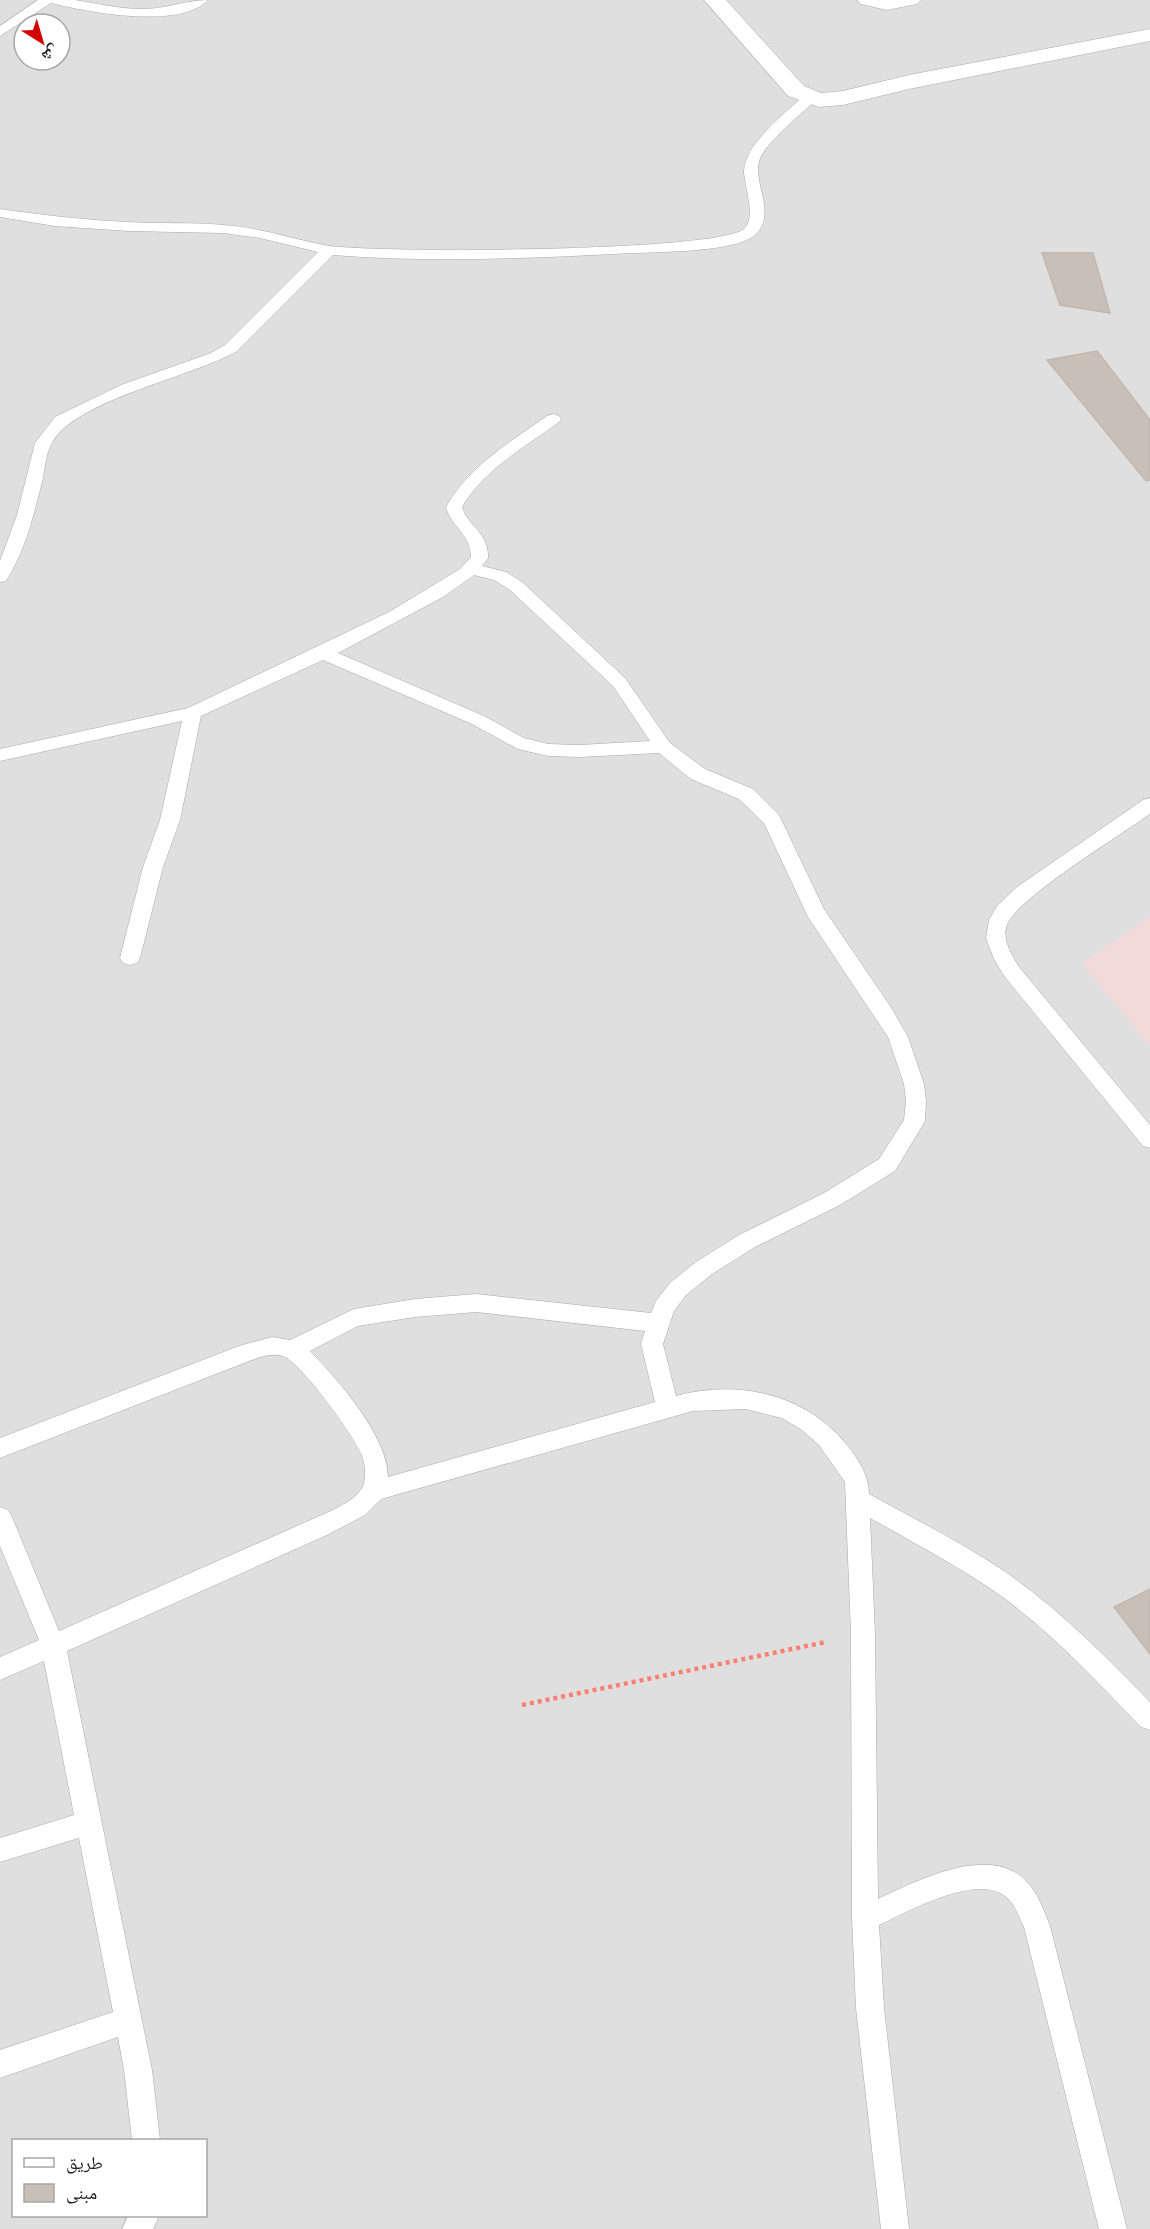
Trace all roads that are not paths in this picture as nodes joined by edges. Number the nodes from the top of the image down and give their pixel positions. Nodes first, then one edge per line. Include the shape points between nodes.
1 (47, 0) edge
2 (53, 0) edge
3 (201, 0) edge
4 (715, 0) edge
5 (868, 0) edge
6 (910, 0) edge
7 (0, 32) edge
8 (1150, 35) edge
9 (810, 98) junction
10 (0, 213) edge
11 (329, 250) junction
12 (553, 419) dead end
13 (472, 569) junction
14 (0, 577) edge
15 (321, 652) junction
16 (193, 713) junction
17 (663, 747) junction
18 (0, 755) edge
19 (1150, 805) edge
20 (130, 958) dead end
21 (1150, 1140) edge
22 (658, 1323) junction
23 (291, 1350) junction
24 (668, 1408) junction
25 (0, 1448) edge
26 (373, 1491) junction
27 (858, 1499) junction
28 (0, 1517) edge
29 (53, 1645) junction
30 (0, 1669) edge
31 (1150, 1719) edge
32 (89, 1823) junction
33 (0, 1850) edge
34 (865, 1918) junction
35 (128, 2020) junction
36 (0, 2064) edge
37 (146, 2139) edge
38 (145, 2217) edge
39 (136, 2229) edge
40 (895, 2229) edge
41 (1113, 2229) edge

1 - 7 lane
2 - 3 lane via 109,12 155,14
4 - 9 street via 796,91
5 - 6 street via 887,4
8 - 9 street via 843,98
9 - 11 lane via 755,151 751,173 756,222 749,232 736,238 698,245 526,254
10 - 11 lane via 118,227 260,233
11 - 14 lane via 231,348 128,388 61,420 43,443 26,514
12 - 13 lane via 471,481 459,495 454,507 459,519 471,530 479,551
13 - 15 lane via 375,627
13 - 17 lane via 500,576 532,600 619,682
15 - 16 lane
15 - 17 lane via 478,720 518,743 548,750 580,751
16 - 18 lane
16 - 20 lane via 170,820 153,867
17 - 22 lane via 698,774 746,794 772,820 815,912 898,1037 916,1101 914,1121 887,1165 704,1268 678,1289
19 - 21 lane via 1024,892 1005,908 995,928 997,951 1012,972
22 - 23 lane via 466,1304 354,1318
22 - 24 lane via 652,1344
23 - 25 lane via 271,1345 239,1354
23 - 26 lane via 314,1369 372,1451 378,1478
24 - 26 lane
24 - 27 lane via 720,1398 748,1398 799,1415 835,1443 846,1458 857,1481
26 - 29 lane via 361,1505 319,1528
27 - 31 lane via 995,1578 1102,1669
27 - 34 lane
28 - 29 lane
29 - 30 lane
29 - 32 lane
32 - 33 lane
32 - 35 lane
34 - 40 lane via 870,2008
34 - 41 lane via 946,1884 978,1876 993,1876 1014,1887 1037,1926
35 - 36 lane
35 - 37 lane
38 - 39 lane

